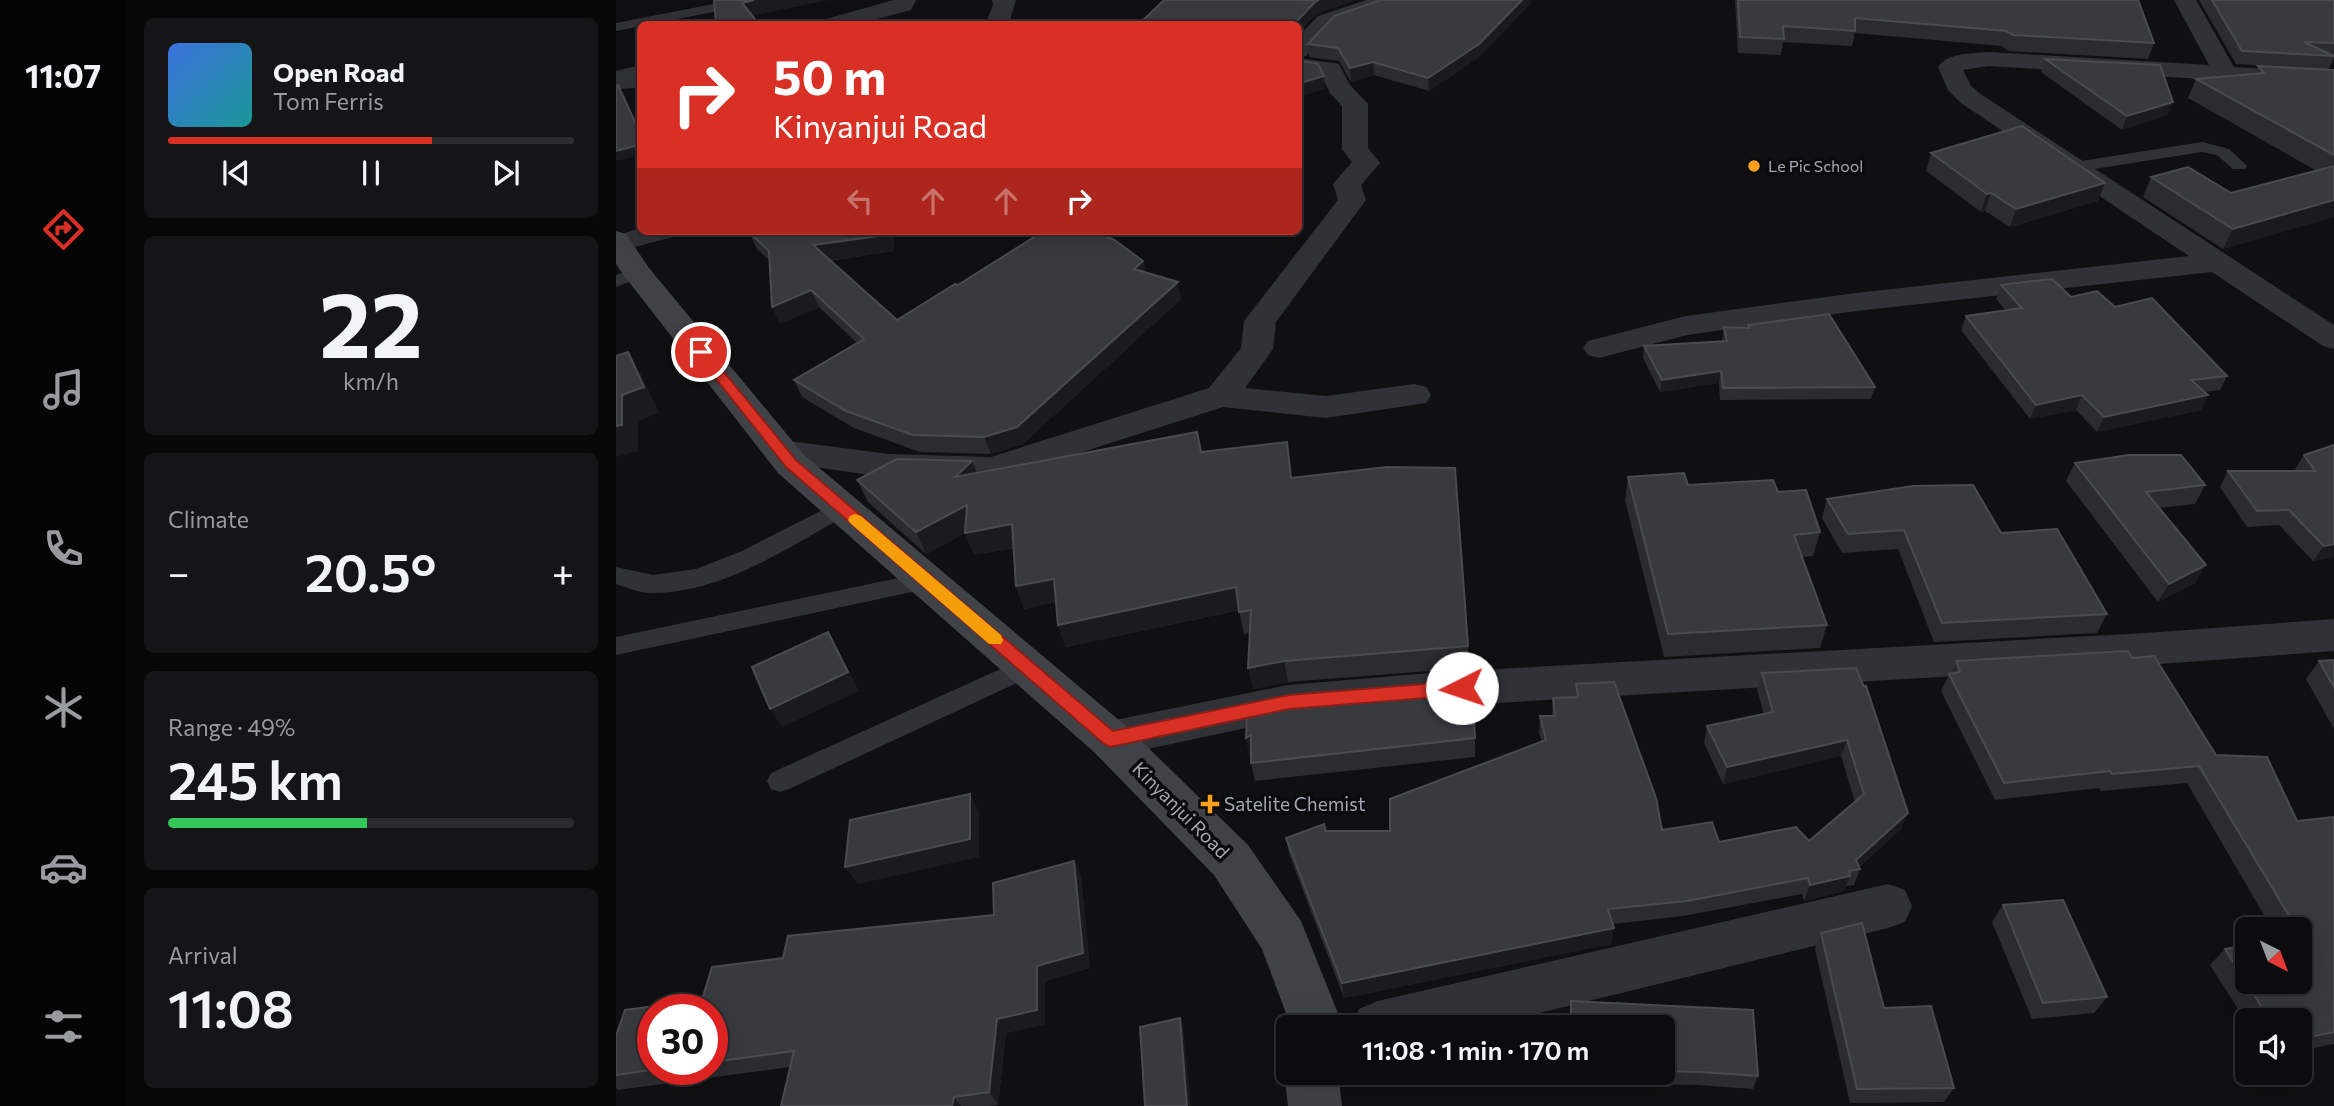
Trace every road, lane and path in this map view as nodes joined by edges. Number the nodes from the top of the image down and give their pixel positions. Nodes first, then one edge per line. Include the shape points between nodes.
1 (754, 0) edge
2 (905, 0) edge
3 (1005, 0) edge
4 (1388, 0) edge
5 (2185, 0) edge
6 (647, 21) edge
7 (846, 21) edge
8 (999, 21) edge
9 (637, 23) edge
10 (616, 27) edge
11 (1302, 47) edge
12 (1302, 66) edge
13 (637, 73) edge
14 (2225, 74) junction
15 (616, 79) edge
16 (2334, 80) edge
17 (637, 84) edge
18 (616, 85) edge
19 (2239, 166) dead end
20 (2075, 167) junction
21 (657, 235) edge
22 (622, 260) edge
23 (2218, 262) junction
24 (2334, 339) edge
25 (1599, 348) dead end
26 (1414, 395) dead end
27 (1221, 396) junction
28 (782, 452) junction
29 (842, 508) junction
30 (616, 575) edge
31 (927, 581) junction
32 (2334, 635) edge
33 (616, 646) edge
34 (1027, 667) junction
35 (1110, 739) junction
36 (780, 781) dead end
37 (1888, 906) dead end
38 (1313, 1015) edge
39 (1429, 1015) edge
40 (1312, 1085) edge
41 (1315, 1106) edge

1 - 6 lane
2 - 7 street via 903,5
3 - 8 street
4 - 11 street via 1326,21
5 - 14 street
9 - 10 lane
12 - 27 street via 1330,69 1339,88 1355,104 1355,149 1366,163 1347,184 1352,200 1260,321 1256,349
13 - 15 street
14 - 16 street
14 - 20 street via 1988,59 1950,67 1960,90
17 - 18 lane
19 - 20 lane via 2223,152 2202,147
20 - 23 street
21 - 22 street
22 - 28 main road, Kinyanjui Road
23 - 24 street
23 - 25 street via 1856,302 1686,326
26 - 27 street via 1326,407
27 - 28 street via 992,469 889,466
28 - 29 main road, Kinyanjui Road
29 - 30 lane via 759,553 697,577 653,584
29 - 31 main road, Kinyanjui Road
31 - 33 lane
31 - 34 main road, Kinyanjui Road
32 - 35 street via 1289,702
34 - 35 main road, Kinyanjui Road
34 - 36 lane
35 - 38 main road, Kinyanjui Road via 1231,860 1283,937
37 - 39 street
40 - 41 main road

